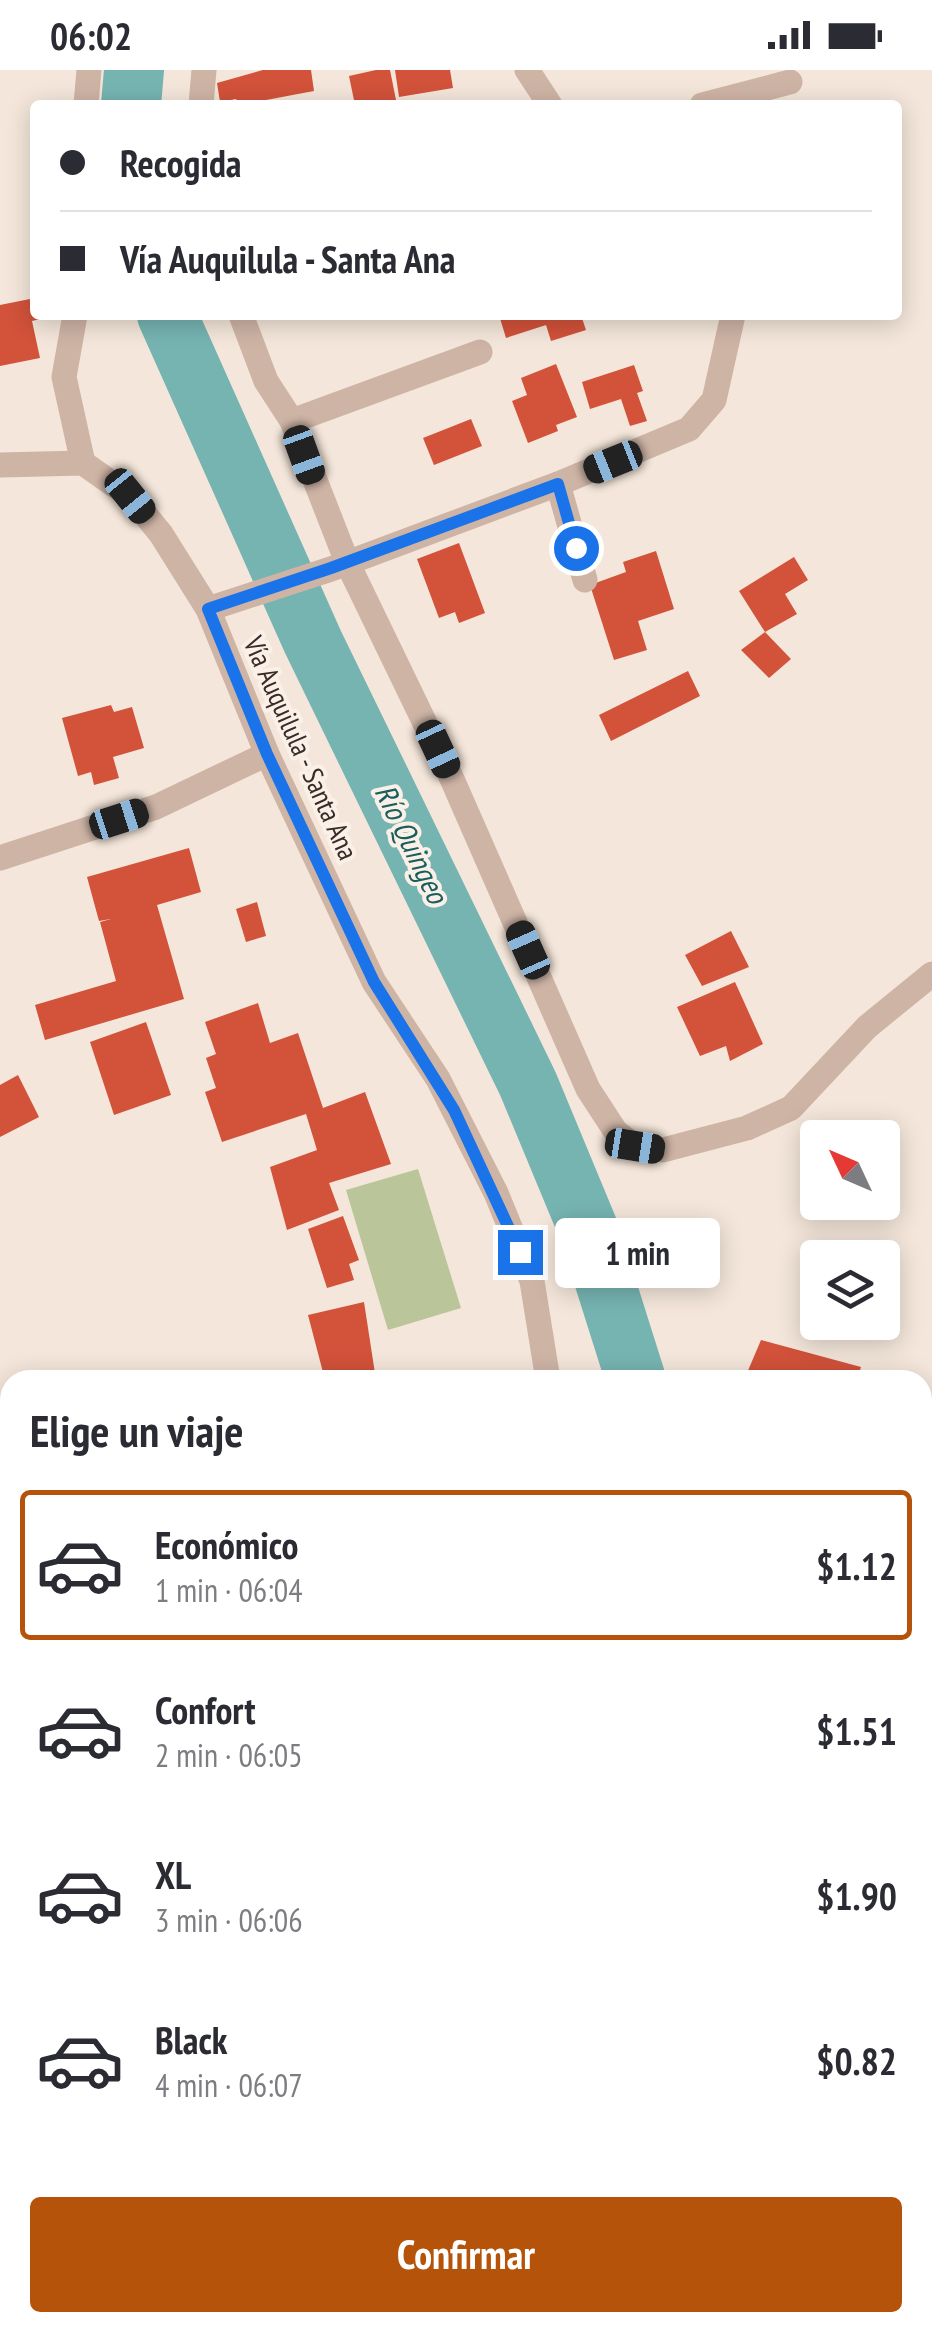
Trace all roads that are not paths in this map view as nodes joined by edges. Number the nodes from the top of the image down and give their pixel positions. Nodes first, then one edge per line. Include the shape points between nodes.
1 (90, 70) edge
2 (204, 70) edge
3 (528, 70) edge
4 (788, 86) edge
5 (87, 100) edge
6 (201, 100) edge
7 (547, 100) edge
8 (725, 100) edge
9 (74, 320) edge
10 (244, 320) edge
11 (732, 320) edge
12 (480, 352) dead end
13 (292, 421) junction
14 (82, 463) junction
15 (0, 464) edge
16 (558, 484) junction
17 (339, 565) junction
18 (585, 580) dead end
19 (208, 609) junction
20 (267, 754) junction
21 (0, 858) edge
22 (932, 974) edge
23 (546, 1370) edge

1 - 5 street
2 - 6 street
3 - 7 street
4 - 8 street
9 - 14 street via 64,377
10 - 13 street via 266,381
11 - 16 street, Vía Auquilula - Santa Ana via 714,400 688,429
12 - 13 street
13 - 17 street
14 - 15 street
14 - 19 street via 130,496
16 - 17 street, Vía Auquilula - Santa Ana
16 - 18 street
17 - 19 street, Vía Auquilula - Santa Ana
17 - 22 street via 452,780 588,1089 616,1132 635,1146 663,1150 689,1144 792,1108 867,1028
19 - 20 street, Vía Auquilula - Santa Ana
20 - 21 street via 156,807
20 - 23 street, Vía Auquilula - Santa Ana via 374,982 438,1079 496,1194 532,1281

